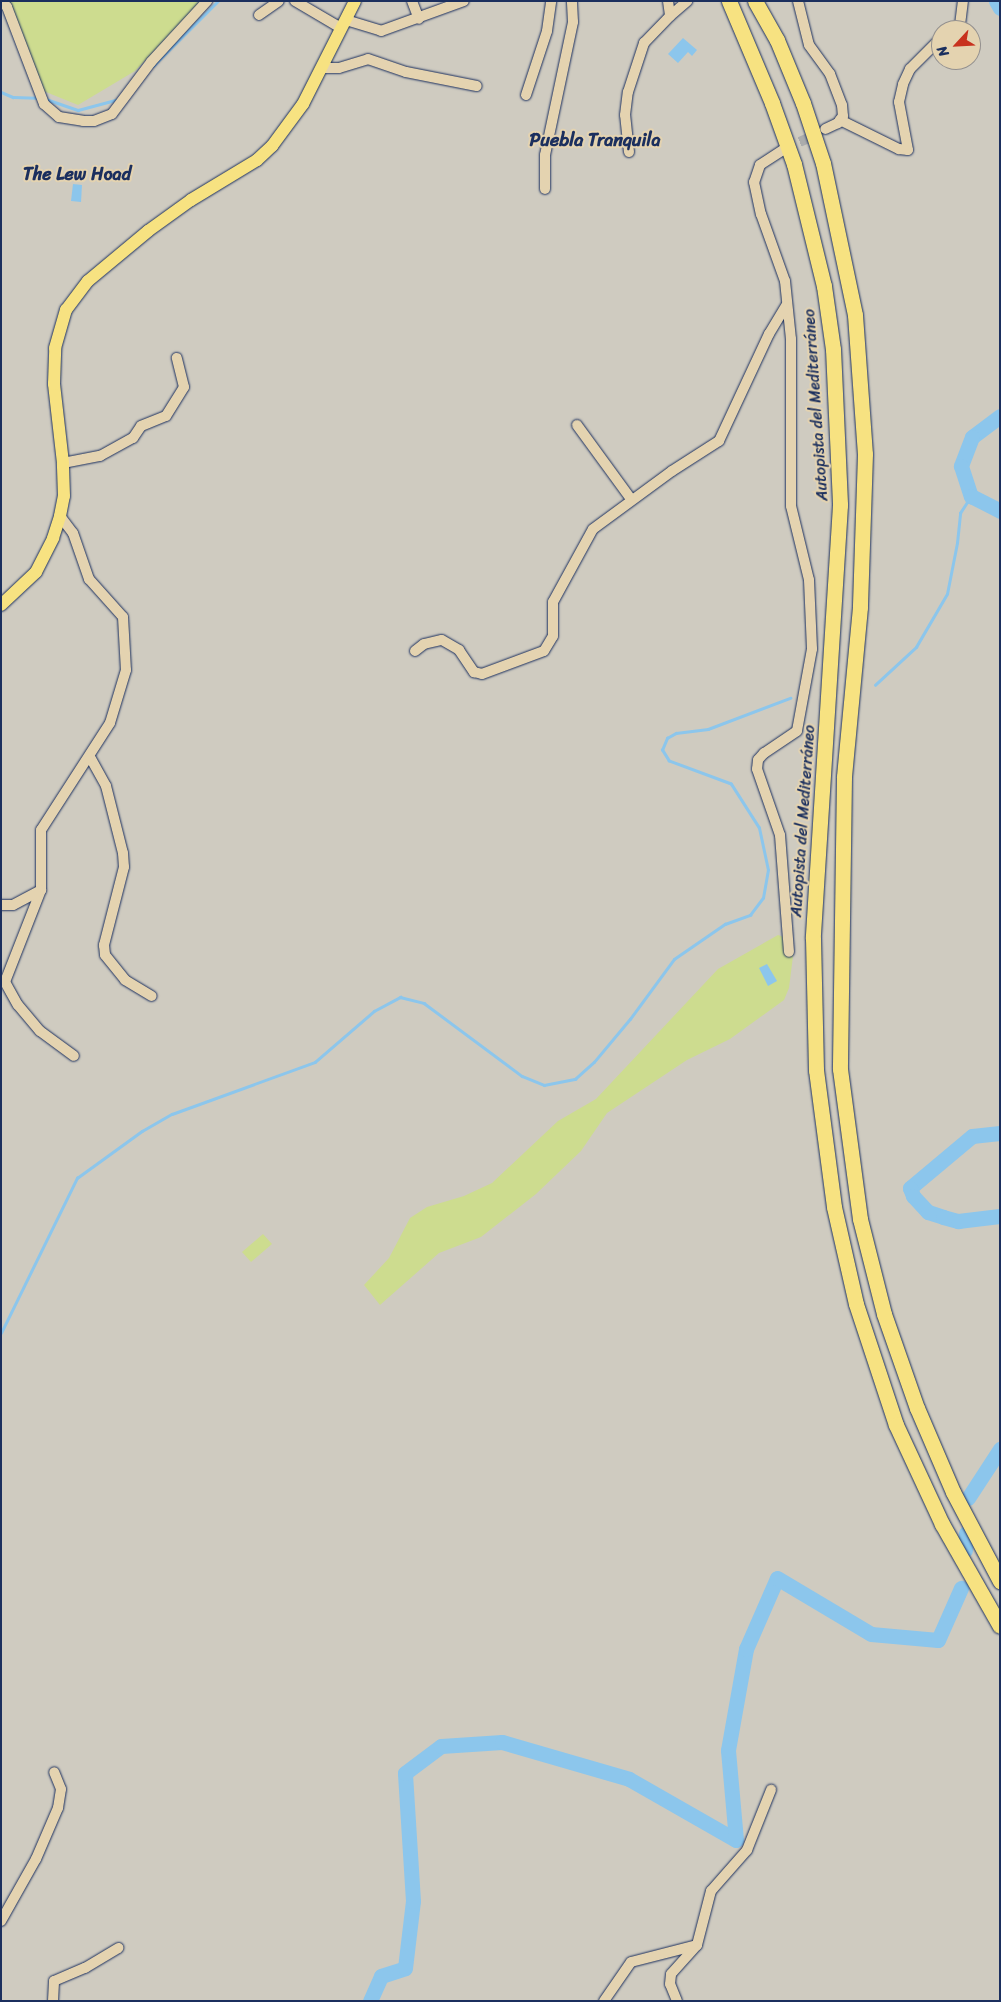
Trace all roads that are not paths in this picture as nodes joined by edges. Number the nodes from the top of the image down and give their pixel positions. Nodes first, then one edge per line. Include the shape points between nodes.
1 (2, 1) edge
2 (207, 1) edge
3 (279, 1) edge
4 (295, 1) edge
5 (355, 1) edge
6 (412, 1) edge
7 (464, 1) edge
8 (550, 1) edge
9 (572, 1) edge
10 (668, 1) edge
11 (719, 1) edge
12 (729, 1) edge
13 (755, 1) edge
14 (764, 1) edge
15 (798, 1) edge
16 (963, 1) edge
17 (685, 4) edge
18 (259, 15) dead end
19 (670, 16) junction
20 (419, 19) junction
21 (961, 20) edge
22 (344, 24) junction
23 (746, 40) junction
24 (777, 40) junction
25 (931, 48) edge
26 (321, 68) junction
27 (477, 86) dead end
28 (526, 95) dead end
29 (840, 120) junction
30 (826, 129) tunnel mouth
31 (786, 148) tunnel mouth
32 (629, 152) dead end
33 (545, 189) dead end
34 (787, 304) junction
35 (177, 358) dead end
36 (577, 426) dead end
37 (63, 463) junction
38 (631, 499) junction
39 (60, 516) junction
40 (1, 605) edge
41 (415, 651) dead end
42 (90, 757) junction
43 (40, 890) junction
44 (1, 905) edge
45 (790, 952) dead end
46 (3, 981) edge
47 (152, 996) dead end
48 (74, 1056) dead end
49 (1000, 1581) edge
50 (1000, 1626) edge
51 (54, 1772) dead end
52 (771, 1790) dead end
53 (1, 1921) edge
54 (697, 1946) junction
55 (118, 1948) dead end
56 (53, 2001) edge
57 (604, 2001) edge
58 (677, 2001) edge

1 - 2 street via 44,104 60,117 89,121 112,114 151,62
3 - 18 street
4 - 22 street
5 - 22 main road
6 - 20 street
7 - 20 street
8 - 28 street via 547,31
9 - 33 street via 573,22 545,155
10 - 19 street
11 - 23 highway
12 - 23 highway, Autopista del Mediterráneo
13 - 24 highway
14 - 24 highway
15 - 29 street via 809,45 838,90 842,105
16 - 21 street
17 - 19 street
19 - 32 street via 653,30 644,43 628,92
20 - 22 street via 381,31
22 - 26 main road
23 - 50 highway, Autopista del Mediterráneo via 772,103 798,182 824,286 833,349 840,505 813,938 816,1070 834,1207 856,1304 896,1425 942,1524
24 - 49 highway via 803,103 835,215 855,315 865,454 860,607 844,777 840,1069 860,1219 884,1314 917,1408 952,1492
25 - 29 street via 910,68 903,84 899,102 908,150
26 - 27 street via 339,68 368,59 406,72
26 - 37 main road via 287,128 262,155 148,231 75,295 66,310 55,348 54,384
29 - 30 street
31 - 34 street via 760,165 754,182 761,214 785,281
34 - 38 street via 769,334 718,441
34 - 45 street via 791,339 792,506 809,580 812,649 797,731 764,753 757,769 780,836
35 - 37 street via 184,387 166,416 141,426 133,438 100,456
36 - 38 street
37 - 39 main road via 64,496
38 - 41 street via 593,529 553,602 553,636 537,656 482,674 474,672 458,650 442,640 424,644
39 - 40 main road via 36,572
39 - 42 street via 73,533 89,579 118,608 126,627 126,670 120,698
42 - 43 street via 71,780 42,830
42 - 47 street via 106,786 123,853 124,867 104,945 105,955 125,980
43 - 44 street via 13,905
43 - 46 street
46 - 48 street via 40,1031
51 - 53 street via 62,1789 58,1808 36,1860
52 - 54 street via 747,1850 711,1891
54 - 57 street via 630,1962
54 - 58 street via 671,1974 670,1984
55 - 56 street via 85,1968 54,1981

